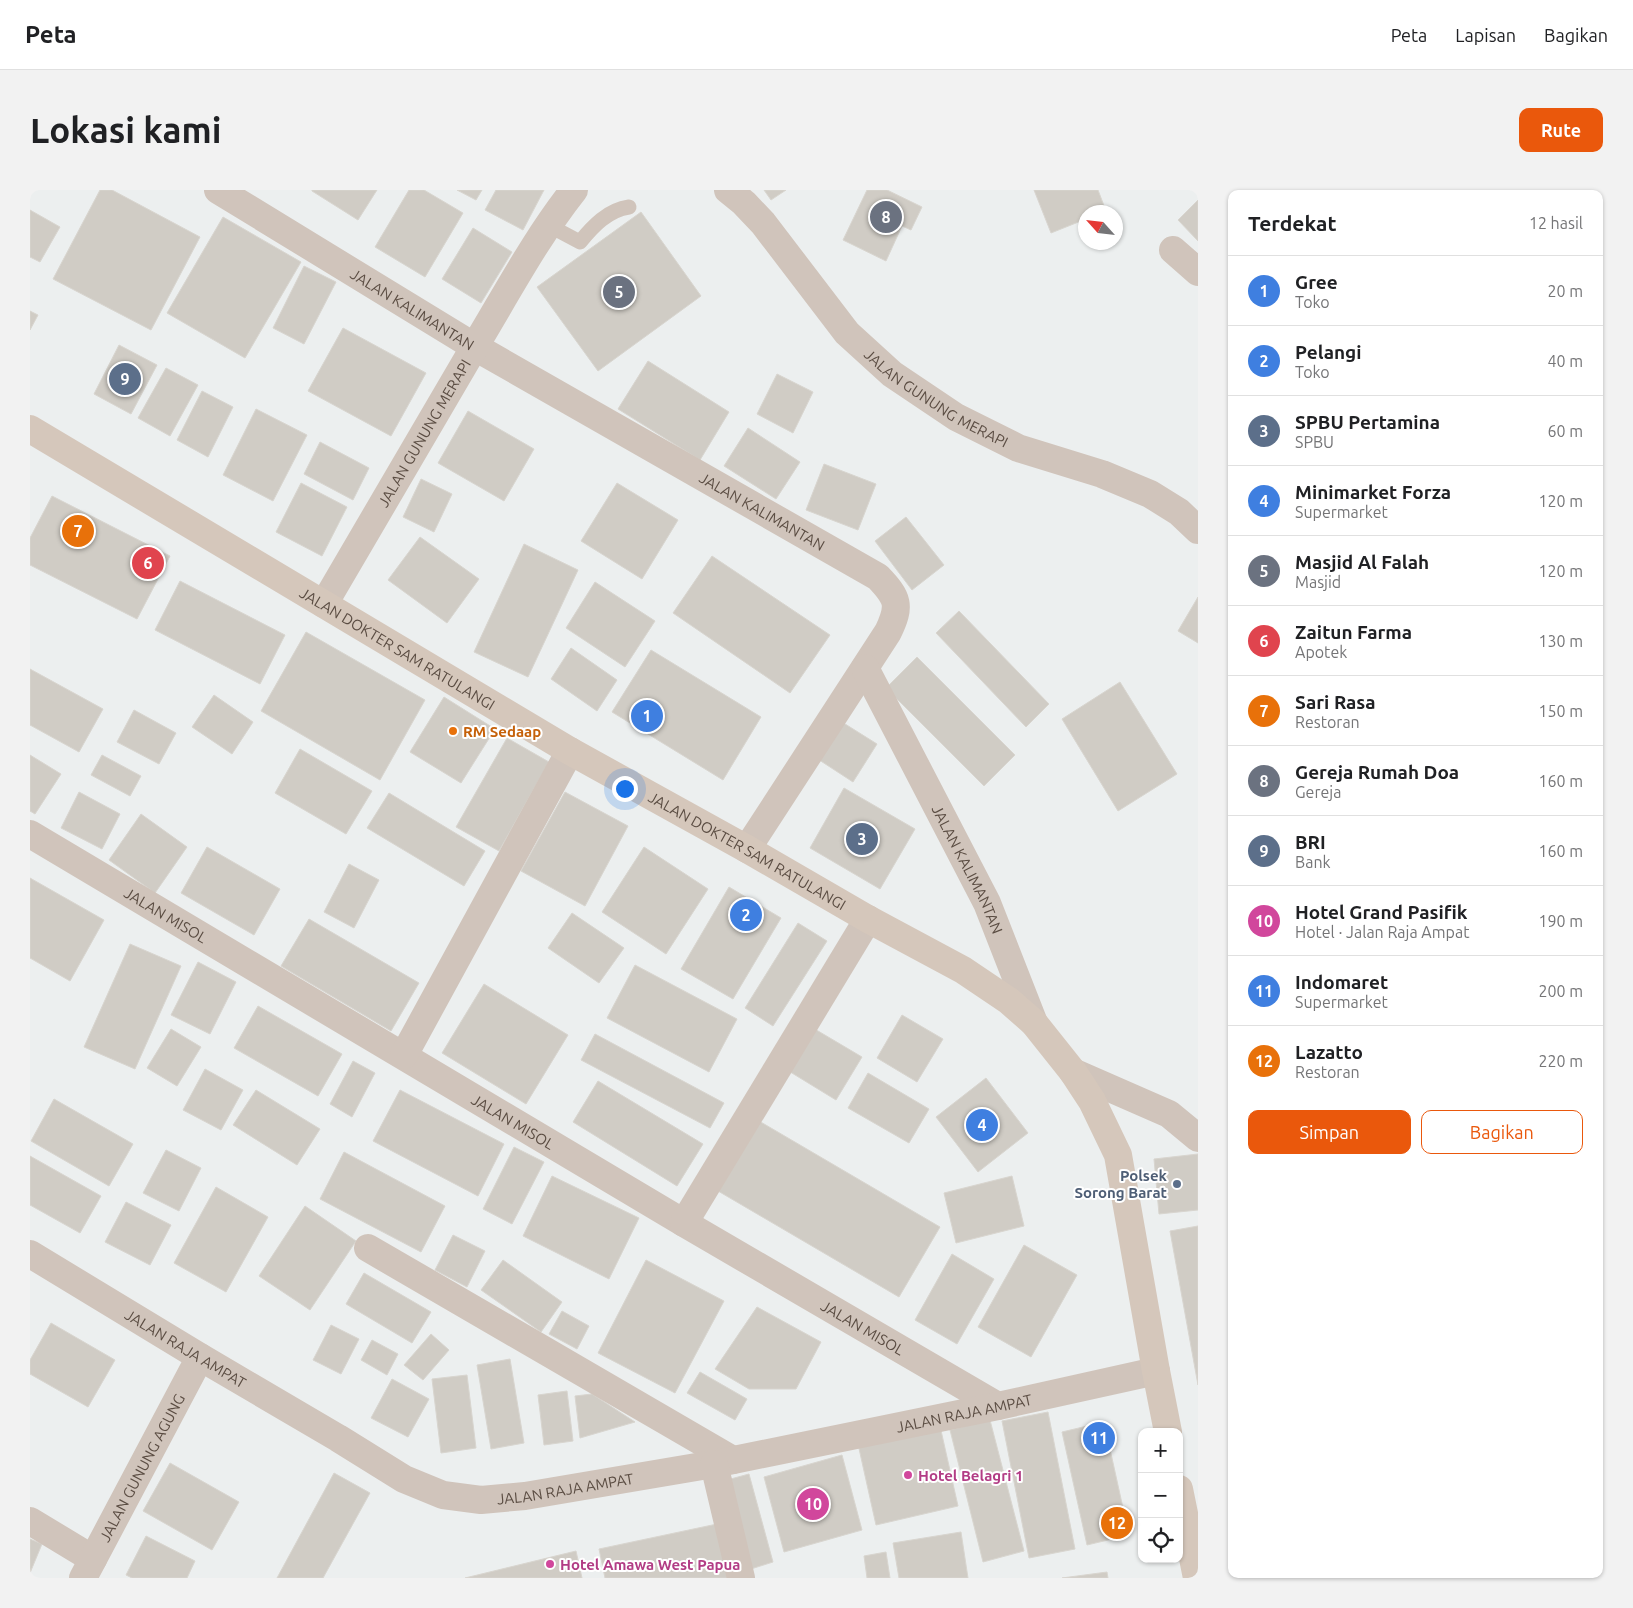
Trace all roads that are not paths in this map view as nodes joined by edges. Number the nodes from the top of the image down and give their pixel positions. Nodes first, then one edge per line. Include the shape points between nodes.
1 (218, 190) edge
2 (574, 190) edge
3 (728, 190) edge
4 (629, 207) dead end
5 (548, 225) junction
6 (1173, 250) dead end
7 (1198, 272) edge
8 (475, 347) junction
9 (30, 429) edge
10 (1198, 530) edge
11 (324, 604) junction
12 (865, 668) junction
13 (570, 751) junction
14 (30, 834) edge
15 (747, 849) junction
16 (868, 919) junction
17 (1034, 1023) junction
18 (404, 1056) junction
19 (1073, 1072) junction
20 (1198, 1138) edge
21 (684, 1223) junction
22 (368, 1248) dead end
23 (30, 1254) edge
24 (200, 1357) junction
25 (1156, 1371) junction
26 (998, 1406) junction
27 (1167, 1428) edge
28 (724, 1462) junction
29 (1183, 1509) edge
30 (30, 1521) edge
31 (88, 1568) edge
32 (741, 1578) edge
33 (1197, 1578) edge

1 - 8 street, JALAN KALIMANTAN
2 - 5 street, JALAN GUNUNG MERAPI
3 - 10 street, JALAN GUNUNG MERAPI via 764,223 847,333 892,374 956,417 1018,448 1102,474 1150,494 1179,512
4 - 5 lane via 608,215 580,242
5 - 8 street, JALAN GUNUNG MERAPI
6 - 7 street
8 - 11 street, JALAN GUNUNG MERAPI
8 - 12 street, JALAN KALIMANTAN via 878,577 890,589 897,604 896,611 888,632
9 - 11 street, JALAN DOKTER SAM RATULANGI
11 - 13 street, JALAN DOKTER SAM RATULANGI
12 - 15 street
12 - 17 street, JALAN KALIMANTAN via 987,903
13 - 15 street, JALAN DOKTER SAM RATULANGI
13 - 18 street
14 - 18 street, JALAN MISOL
15 - 16 street, JALAN DOKTER SAM RATULANGI
16 - 17 street, JALAN DOKTER SAM RATULANGI via 963,970 1009,1001
16 - 21 street
17 - 19 street, JALAN DOKTER SAM RATULANGI
18 - 21 street, JALAN MISOL
19 - 20 street via 1168,1114
19 - 25 street, JALAN DOKTER SAM RATULANGI via 1092,1101 1118,1155
21 - 26 street, JALAN MISOL
22 - 28 street
23 - 24 street, JALAN RAJA AMPAT
24 - 28 street, JALAN RAJA AMPAT via 404,1479 443,1495 481,1500 524,1496
24 - 31 street, JALAN GUNUNG AGUNG
25 - 26 street, JALAN RAJA AMPAT
25 - 27 street, JALAN DOKTER SAM RATULANGI
26 - 28 street, JALAN RAJA AMPAT
28 - 32 street
29 - 33 street
30 - 31 street

